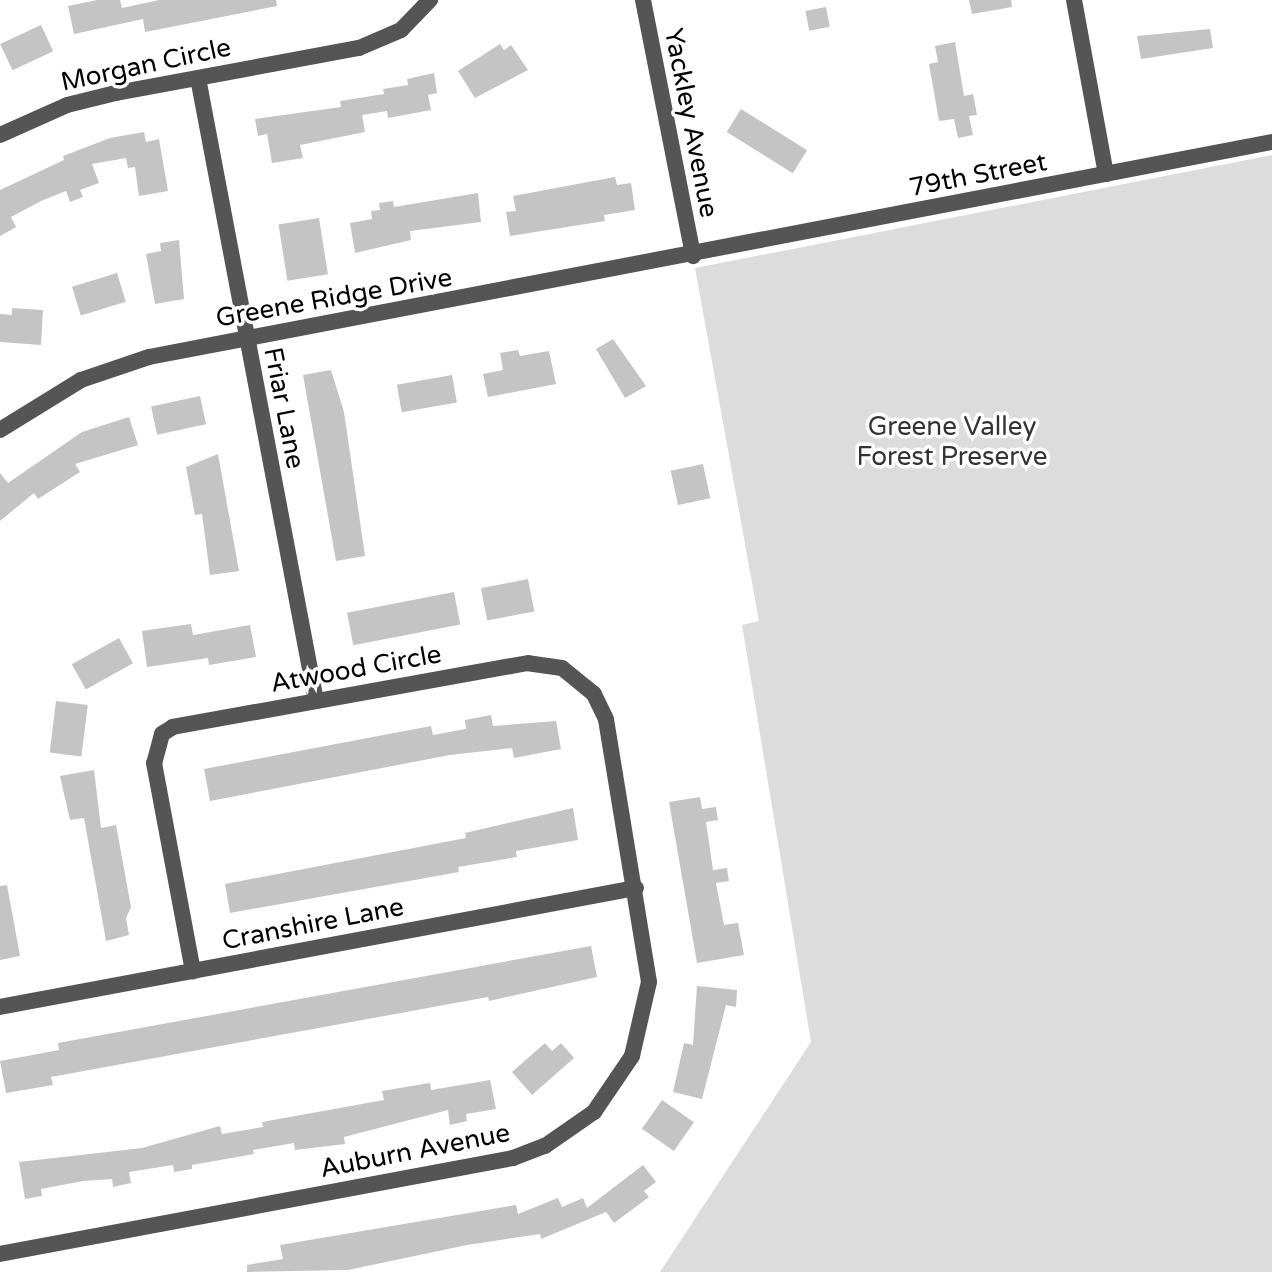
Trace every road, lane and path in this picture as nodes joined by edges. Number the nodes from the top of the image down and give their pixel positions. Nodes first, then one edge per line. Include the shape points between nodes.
1 (430, 0) edge
2 (643, 0) edge
3 (1074, 0) edge
4 (198, 78) junction
5 (0, 135) edge
6 (1272, 142) edge
7 (1106, 174) junction
8 (693, 256) junction
9 (246, 338) junction
10 (0, 430) edge
11 (316, 701) junction
12 (636, 888) junction
13 (193, 971) junction
14 (0, 1007) edge
15 (0, 1254) edge

1 - 4 street, Morgan Circle via 412,21 384,39
2 - 8 street, Yackley Avenue
3 - 7 street
4 - 5 street, Morgan Circle via 67,105
4 - 9 street, Friar Lane
6 - 7 street, 79th Street
7 - 8 street, 79th Street
8 - 9 street, Greene Ridge Drive
9 - 10 street, Greene Ridge Drive via 130,361 81,380
9 - 11 street, Friar Lane
11 - 12 street, Atwood Circle via 528,663 573,674 594,694 606,719
11 - 13 street, Atwood Circle via 173,727 157,740 154,763
12 - 13 street, Cranshire Lane
12 - 15 street, Auburn Avenue via 649,973 642,1029 627,1068 601,1104 545,1146 513,1158
13 - 14 street, Cranshire Lane

